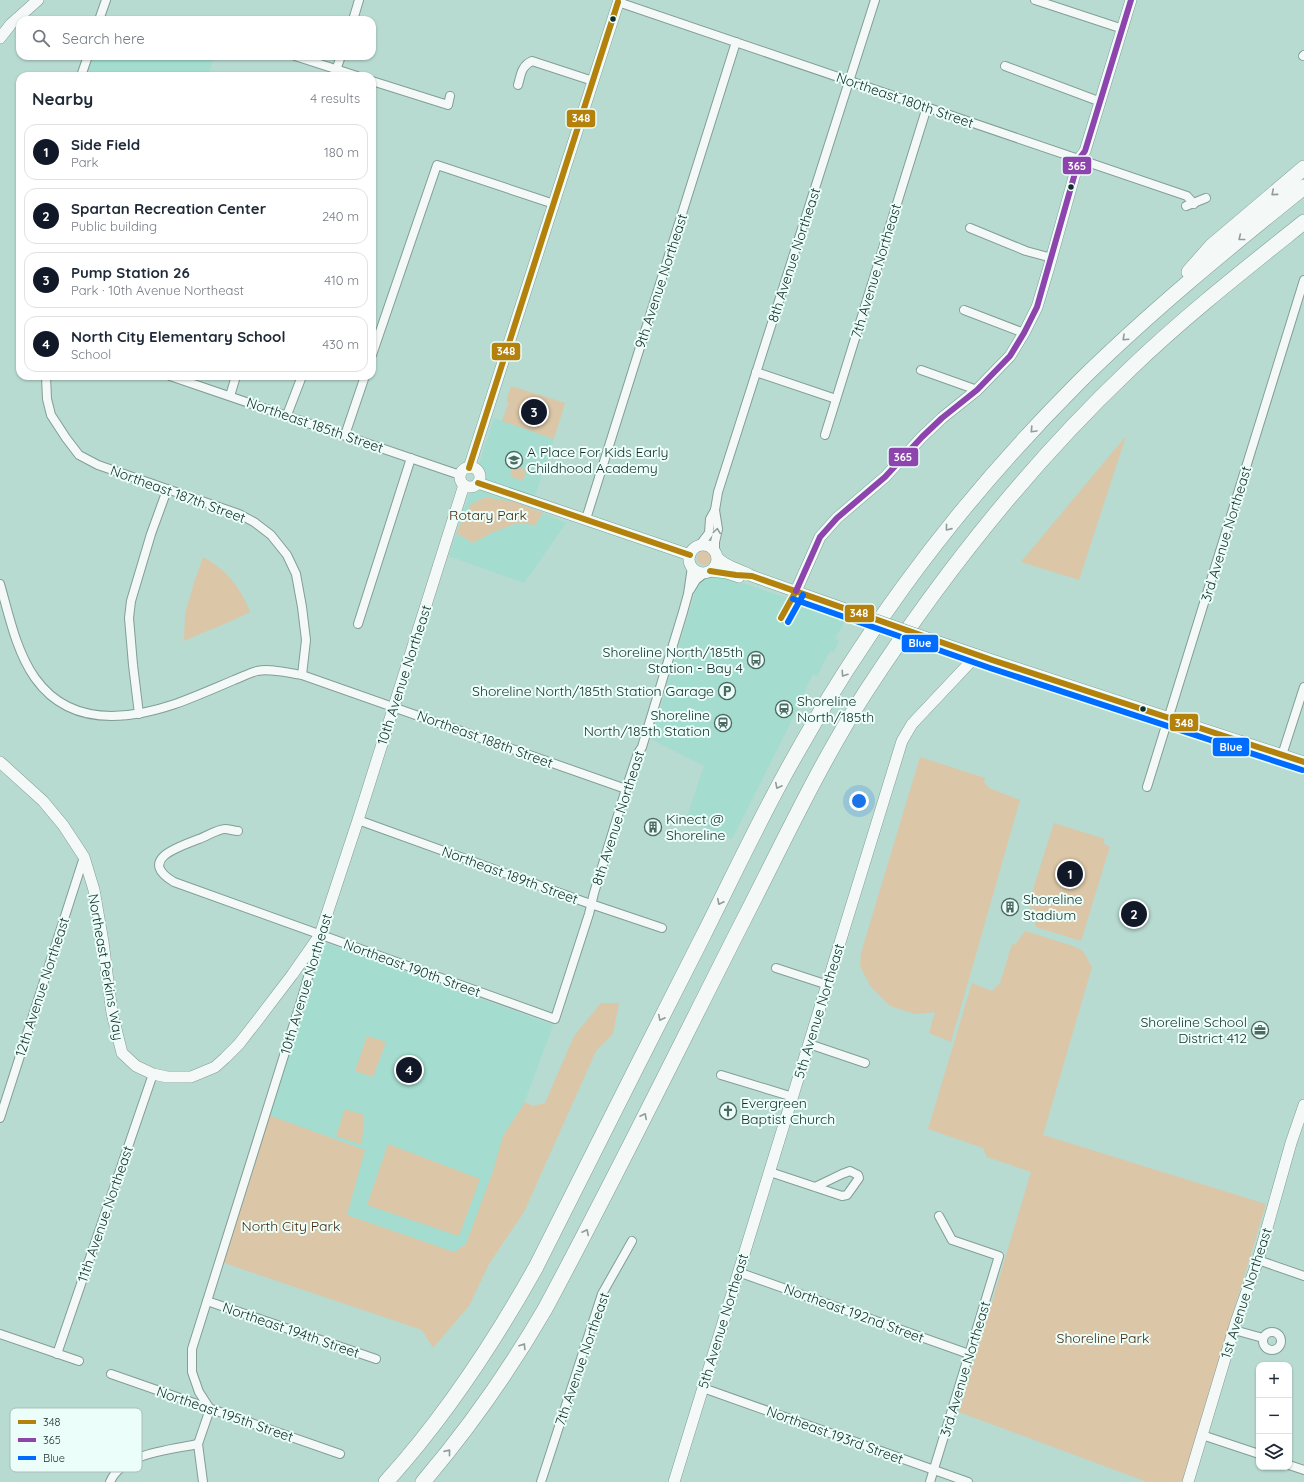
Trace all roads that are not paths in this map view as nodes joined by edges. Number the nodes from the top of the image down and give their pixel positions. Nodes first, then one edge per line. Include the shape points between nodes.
1 (38, 0) edge
2 (106, 0) edge
3 (359, 0) edge
4 (875, 0) edge
5 (1035, 0) edge
6 (1131, 0) edge
7 (617, 1) edge
8 (20, 16) edge
9 (100, 16) edge
10 (354, 16) edge
11 (16, 20) edge
12 (1123, 29) junction
13 (0, 38) edge
14 (736, 42) junction
15 (87, 60) edge
16 (305, 60) edge
17 (340, 60) edge
18 (1004, 66) dead end
19 (82, 72) edge
20 (334, 72) edge
21 (336, 72) edge
22 (593, 81) junction
23 (850, 81) junction
24 (376, 82) edge
25 (518, 86) dead end
26 (450, 96) dead end
27 (1101, 102) junction
28 (927, 107) junction
29 (1079, 159) junction
30 (1304, 168) edge
31 (1304, 187) edge
32 (1206, 198) dead end
33 (554, 204) junction
34 (1304, 222) edge
35 (970, 228) dead end
36 (1052, 258) junction
37 (1304, 280) edge
38 (964, 310) dead end
39 (1154, 312) junction
40 (1024, 333) junction
41 (376, 343) edge
42 (921, 370) dead end
43 (756, 372) junction
44 (46, 380) edge
45 (182, 380) edge
46 (235, 380) edge
47 (300, 380) edge
48 (364, 380) edge
49 (977, 390) junction
50 (230, 396) junction
51 (836, 399) junction
52 (287, 415) junction
53 (345, 435) junction
54 (825, 435) dead end
55 (411, 458) junction
56 (469, 468) junction
57 (462, 480) junction
58 (478, 483) junction
59 (167, 490) junction
60 (714, 510) junction
61 (586, 520) junction
62 (699, 546) junction
63 (690, 555) junction
64 (716, 555) junction
65 (692, 567) junction
66 (708, 572) junction
67 (752, 576) junction
68 (0, 584) edge
69 (796, 591) junction
70 (688, 594) junction
71 (358, 624) dead end
72 (976, 655) junction
73 (302, 675) junction
74 (1304, 687) edge
75 (394, 706) junction
76 (140, 714) junction
77 (1169, 718) junction
78 (1282, 755) junction
79 (0, 762) edge
80 (1304, 762) edge
81 (1147, 787) dead end
82 (626, 789) junction
83 (358, 820) junction
84 (238, 832) dead end
85 (84, 857) junction
86 (592, 904) junction
87 (662, 928) dead end
88 (320, 935) junction
89 (776, 968) dead end
90 (828, 985) junction
91 (555, 1019) joint
92 (809, 1044) junction
93 (865, 1064) dead end
94 (153, 1074) junction
95 (721, 1075) dead end
96 (793, 1097) junction
97 (1304, 1106) edge
98 (0, 1118) edge
99 (770, 1172) junction
100 (815, 1187) junction
101 (939, 1216) dead end
102 (632, 1241) dead end
103 (1258, 1260) junction
104 (738, 1272) junction
105 (1304, 1276) edge
106 (207, 1301) junction
107 (1234, 1330) junction
108 (0, 1334) edge
109 (1263, 1338) dead end
110 (57, 1354) junction
111 (969, 1354) junction
112 (376, 1359) dead end
113 (79, 1361) dead end
114 (111, 1374) dead end
115 (703, 1388) junction
116 (210, 1410) junction
117 (1202, 1435) junction
118 (198, 1444) junction
119 (1256, 1453) edge
120 (340, 1454) dead end
121 (142, 1456) edge
122 (1292, 1466) edge
123 (934, 1470) junction
124 (1304, 1470) edge
125 (116, 1472) edge
126 (110, 1482) edge
127 (203, 1482) edge
128 (386, 1482) edge
129 (423, 1482) edge
130 (541, 1482) edge
131 (674, 1482) edge
132 (930, 1482) edge
133 (968, 1482) edge
134 (1188, 1482) edge

1 - 8 street
2 - 9 street
3 - 10 street
4 - 23 street, 8th Avenue Northeast
5 - 12 street
6 - 12 street
7 - 14 street, Northeast 180th Street
7 - 22 street
11 - 13 street
12 - 27 street
14 - 23 street, Northeast 180th Street
14 - 61 street, 9th Avenue Northeast
15 - 19 street
16 - 20 street
17 - 21 street
18 - 27 street
22 - 25 street via 532,61 523,69
22 - 33 street
23 - 28 street, Northeast 180th Street
23 - 43 street, 8th Avenue Northeast
24 - 26 street via 448,105
27 - 29 street via 1085,151
28 - 29 street, Northeast 180th Street
28 - 51 street, 7th Avenue Northeast
29 - 32 street, Northeast 180th Street via 1187,196 1190,205
29 - 36 street
30 -> 39 highway via 1212,246
31 -> 39 highway via 1230,246
33 - 41 street via 437,165
33 - 56 street
129 -> 34 highway via 487,1401 545,1309 811,787 864,695 911,625 992,518 1081,418 1177,325
35 - 36 street
36 - 40 street via 1037,307
37 - 77 street, 3rd Avenue Northeast
38 - 40 street
39 -> 128 highway via 1075,386 988,480 908,581 839,680 784,775 517,1302 447,1408
40 - 49 street via 1010,356
42 - 49 street
43 - 51 street
43 - 60 street, 8th Avenue Northeast
44 - 59 street, Northeast 187th Street via 51,415 79,455 98,465
45 - 50 street, Northeast 185th Street
46 - 50 street
47 - 52 street
48 - 53 street
49 - 69 street via 942,418 885,477 837,518 820,537
50 - 52 street, Northeast 185th Street
51 - 54 street, 7th Avenue Northeast
52 - 53 street, Northeast 185th Street
53 - 55 street, Northeast 185th Street
55 - 57 street, Northeast 185th Street
55 - 71 street
56 - 57 street via 464,470
56 - 58 street via 478,471
57 - 58 street via 470,487
57 - 75 street, 10th Avenue Northeast
58 - 61 street
59 - 73 street, Northeast 187th Street via 239,514 254,522 271,535 287,555 296,574 302,607 306,640
59 - 76 street via 131,600 129,618
60 - 62 street, 8th Avenue Northeast via 709,533
64 -> 60 street, 8th Avenue Northeast via 718,529
61 - 63 street
62 - 63 street via 694,548
62 - 64 street via 708,546
63 - 65 street
64 - 66 street via 715,565
64 - 67 street via 724,564
65 - 66 street via 698,572
65 - 70 street, 8th Avenue Northeast
66 - 67 street via 740,577
66 - 70 street, 8th Avenue Northeast via 696,580
67 - 69 street
68 - 76 street, Northeast 188th Street via 21,653 34,677 45,690 58,701 94,716
69 - 72 street, bridge
70 - 82 street, 8th Avenue Northeast via 642,747
72 - 77 street
72 - 90 street, 5th Avenue Northeast via 912,724 902,741
73 - 75 street, Northeast 188th Street
73 - 76 street, Northeast 188th Street via 258,671 174,704
74 - 78 street
75 - 82 street, Northeast 188th Street
75 - 83 street, 10th Avenue Northeast
77 - 78 street
77 - 81 street, 3rd Avenue Northeast
78 - 80 street
79 - 85 street, Northeast Perkins Way via 43,801
82 - 86 street, 8th Avenue Northeast
83 - 86 street, Northeast 189th Street
83 - 88 street, 10th Avenue Northeast
84 - 88 street, Northeast 190th Street via 224,829 172,849 162,860 159,870 174,882
85 - 94 street, Northeast Perkins Way via 94,890 104,942 118,1042 122,1053 136,1066
85 - 98 street, 12th Avenue Northeast
86 - 87 street, Northeast 189th Street
86 - 91 street, 8th Avenue Northeast
88 - 91 street, Northeast 190th Street
88 - 94 street, Northeast Perkins Way via 239,1044 215,1067 191,1077
88 - 106 street, 10th Avenue Northeast
89 - 90 street
90 - 92 street, 5th Avenue Northeast
92 - 93 street
92 - 96 street, 5th Avenue Northeast
94 - 110 street, 11th Avenue Northeast
95 - 96 street
96 - 99 street, 5th Avenue Northeast
97 - 103 street, 1st Avenue Northeast
99 - 100 street
99 - 104 street, 5th Avenue Northeast
100 - 100 street via 850,1171 859,1178 847,1195 842,1196
101 - 111 street, 3rd Avenue Northeast via 952,1240 999,1256
102 - 130 street, 7th Avenue Northeast via 602,1294
103 - 105 street
103 - 107 street, 1st Avenue Northeast
104 - 111 street, Northeast 192nd Street
104 - 115 street, 5th Avenue Northeast
106 - 112 street, Northeast 194th Street
106 - 116 street, 10th Avenue Northeast via 192,1349 192,1372 199,1392
107 - 109 street
107 - 117 street, 1st Avenue Northeast
108 - 110 street
110 - 113 street
111 - 123 street, 3rd Avenue Northeast
114 - 116 street, Northeast 195th Street
115 - 123 street, Northeast 193rd Street
115 - 131 street, 5th Avenue Northeast
116 - 118 street
116 - 120 street, Northeast 195th Street
117 - 119 street
117 - 134 street, 1st Avenue Northeast
118 - 121 street
118 - 127 street
122 - 124 street
123 - 132 street, 3rd Avenue Northeast
123 - 133 street, Northeast 193rd Street
125 - 126 street

